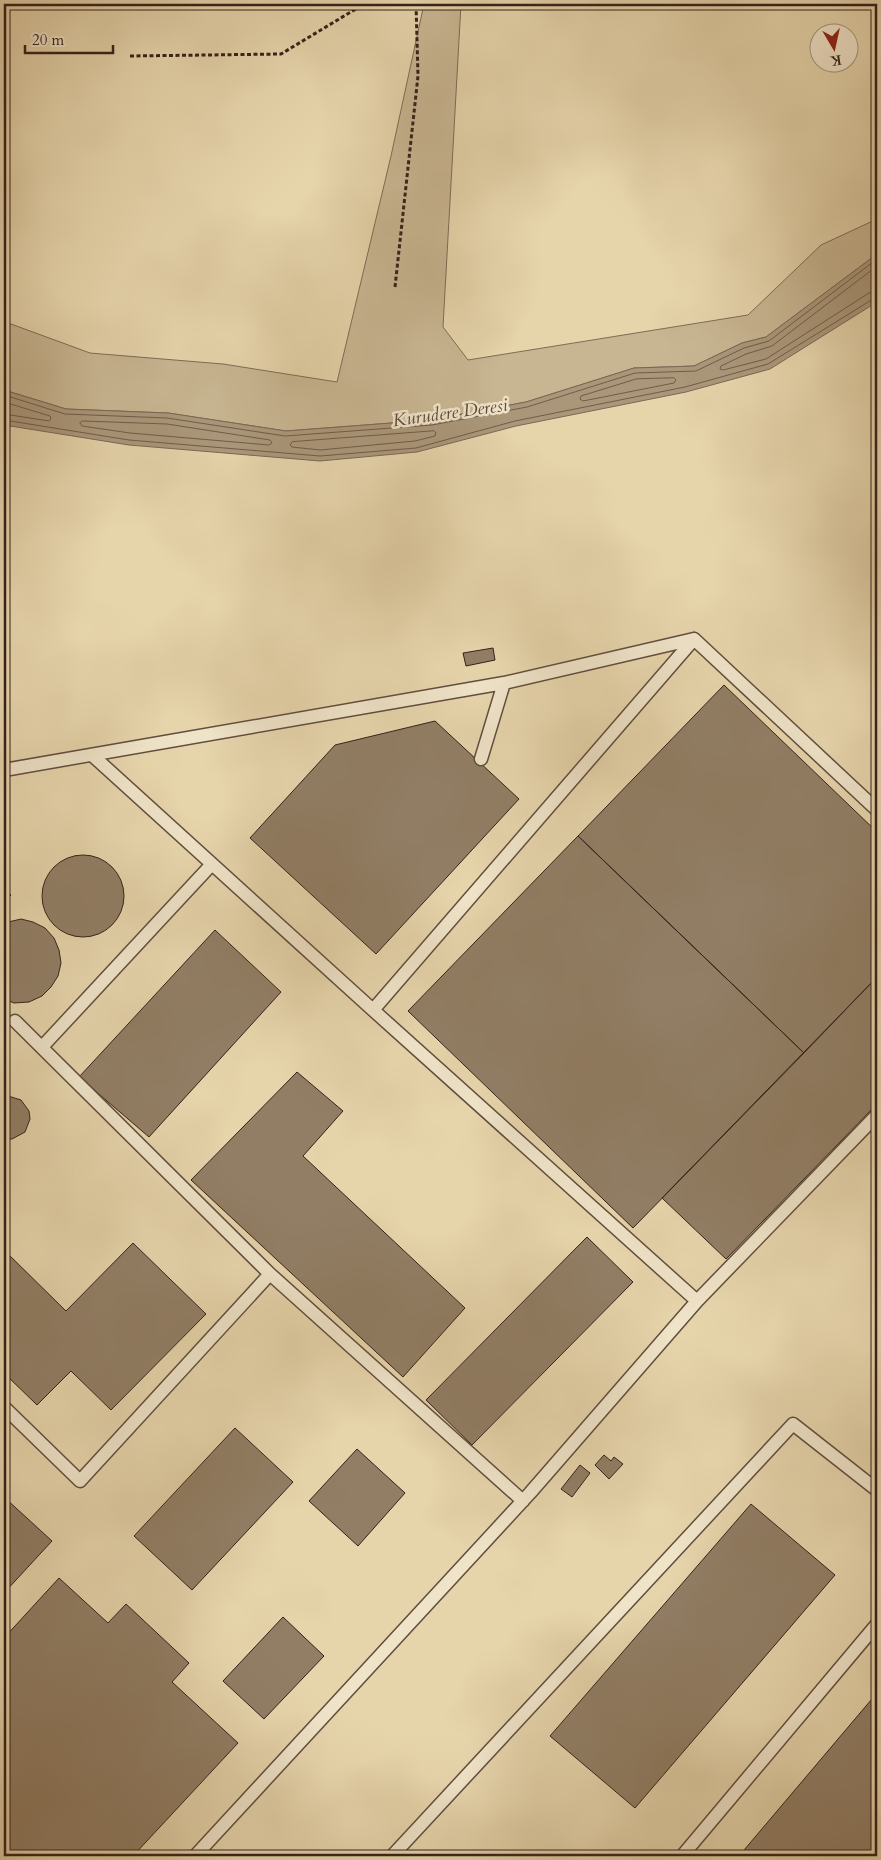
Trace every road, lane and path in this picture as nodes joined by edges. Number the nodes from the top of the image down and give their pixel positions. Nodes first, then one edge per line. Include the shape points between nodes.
1 (364, 4) edge
2 (416, 4) edge
3 (130, 56) dead end
4 (395, 287) dead end
5 (694, 639) junction
6 (504, 682) junction
7 (92, 755) junction
8 (482, 759) dead end
9 (4, 770) edge
10 (877, 810) edge
11 (212, 864) junction
12 (373, 1010) junction
13 (15, 1021) dead end
14 (42, 1048) junction
15 (877, 1115) edge
16 (270, 1274) junction
17 (697, 1301) junction
18 (4, 1407) edge
19 (877, 1490) edge
20 (523, 1501) junction
21 (877, 1624) edge
22 (399, 1854) edge
23 (195, 1856) edge
24 (682, 1856) edge

1 - 3 path via 281,54
2 - 4 path via 418,76
5 - 6 lane
5 - 10 lane
5 - 12 lane
6 - 7 lane
6 - 8 lane
7 - 9 lane
7 - 11 lane
11 - 12 lane
11 - 14 lane
12 - 17 lane
13 - 14 lane
14 - 16 lane
15 - 17 lane
16 - 18 lane via 80,1481
16 - 20 lane
17 - 20 lane
19 - 22 lane via 793,1424
20 - 23 lane
21 - 24 lane

